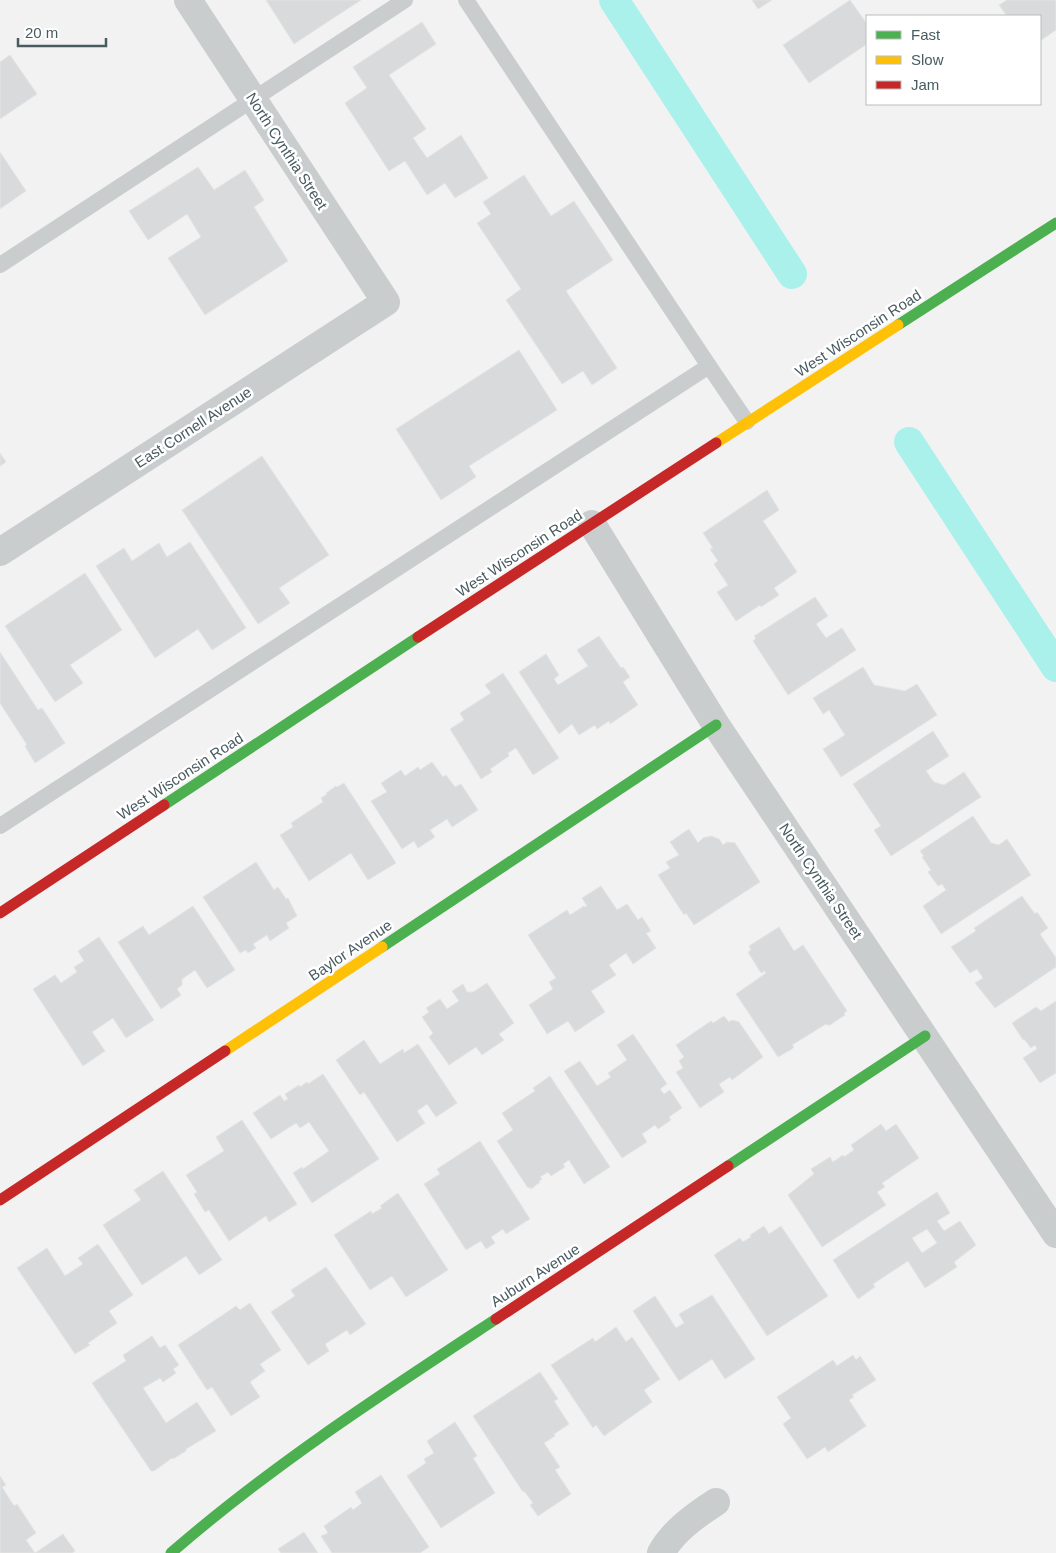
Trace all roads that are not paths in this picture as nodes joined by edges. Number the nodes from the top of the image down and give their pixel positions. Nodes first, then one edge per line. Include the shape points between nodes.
1 (188, 0) edge
2 (405, 0) edge
3 (466, 0) edge
4 (254, 98) junction
5 (1056, 223) edge
6 (0, 265) edge
7 (386, 302) joint
8 (709, 366) junction
9 (747, 422) junction
10 (592, 524) junction
11 (0, 552) edge
12 (716, 725) junction
13 (0, 826) edge
14 (0, 913) edge
15 (925, 1036) junction
16 (0, 1200) edge
17 (1056, 1234) edge
18 (716, 1502) dead end
19 (171, 1553) edge
20 (662, 1553) edge

1 - 4 street, North Cynthia Street
2 - 4 lane
3 - 8 lane
4 - 6 lane
4 - 7 street, North Cynthia Street
5 - 9 street, West Wisconsin Road
7 - 11 street, East Cornell Avenue
8 - 9 lane
8 - 13 lane
9 - 10 street, West Wisconsin Road
10 - 12 street, North Cynthia Street
10 - 14 street, West Wisconsin Road
12 - 15 street, North Cynthia Street
12 - 16 street, Baylor Avenue
15 - 17 street, North Cynthia Street
15 - 19 street, Auburn Avenue via 349,1416 215,1515
18 - 20 street via 694,1517

